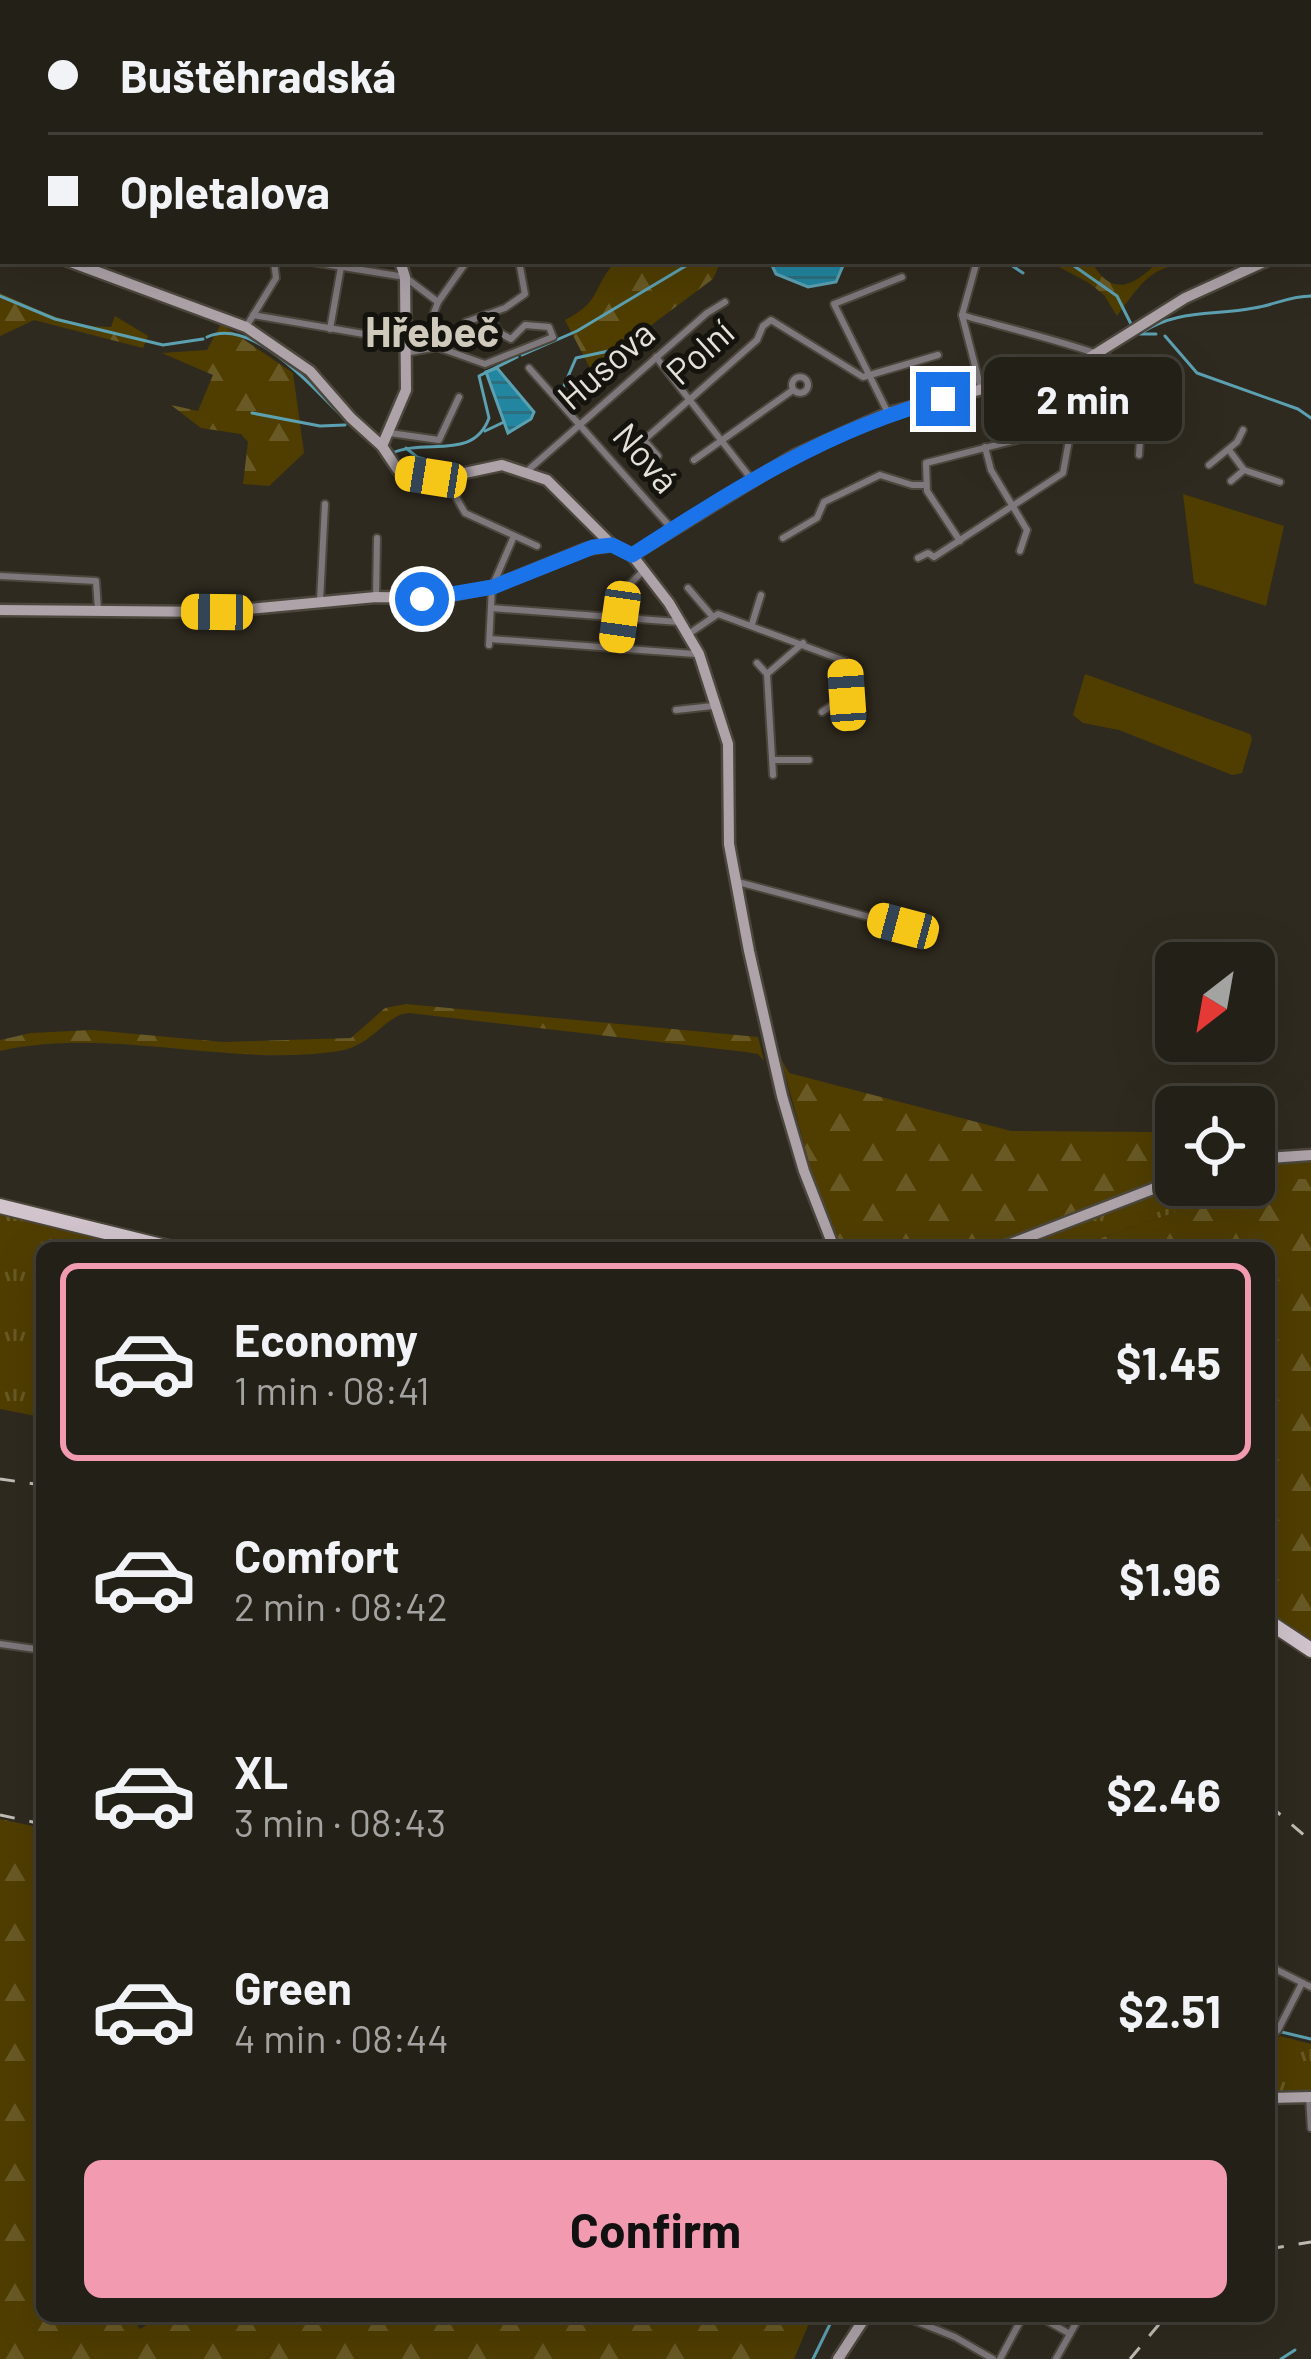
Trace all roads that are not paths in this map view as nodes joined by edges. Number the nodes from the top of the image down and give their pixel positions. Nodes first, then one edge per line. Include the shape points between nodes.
1 (76, 264) edge
2 (274, 264) edge
3 (330, 264) edge
4 (401, 264) edge
5 (465, 264) edge
6 (520, 264) edge
7 (976, 264) edge
8 (1259, 264) edge
9 (341, 267) junction
10 (405, 277) junction
11 (902, 277) dead end
12 (438, 302) junction
13 (724, 302) dead end
14 (487, 314) junction
15 (253, 315) junction
16 (962, 315) junction
17 (246, 327) junction
18 (330, 329) junction
19 (405, 347) junction
20 (437, 347) junction
21 (938, 355) dead end
22 (1097, 356) junction
23 (656, 357) junction
24 (1078, 365) junction
25 (529, 368) dead end
26 (1144, 374) junction
27 (872, 377) junction
28 (980, 389) junction
29 (793, 390) dead end
30 (1174, 393) dead end
31 (459, 397) dead end
32 (688, 399) junction
33 (888, 413) junction
34 (580, 423) junction
35 (1072, 426) junction
36 (1243, 430) dead end
37 (388, 432) junction
38 (721, 440) junction
39 (382, 446) junction
40 (986, 447) junction
41 (1229, 450) junction
42 (1139, 455) dead end
43 (658, 456) dead end
44 (694, 460) dead end
45 (1209, 466) dead end
46 (1244, 470) junction
47 (526, 472) junction
48 (452, 474) junction
49 (753, 481) junction
50 (1231, 481) dead end
51 (1280, 482) dead end
52 (926, 485) junction
53 (325, 504) dead end
54 (1014, 506) junction
55 (673, 530) junction
56 (514, 536) junction
57 (377, 538) dead end
58 (783, 538) dead end
59 (960, 541) junction
60 (612, 545) junction
61 (536, 546) dead end
62 (1020, 551) dead end
63 (632, 555) junction
64 (918, 558) dead end
65 (644, 570) junction
66 (0, 576) edge
67 (493, 587) junction
68 (688, 588) dead end
69 (761, 595) dead end
70 (376, 597) junction
71 (320, 601) junction
72 (491, 608) junction
73 (0, 610) edge
74 (98, 610) junction
75 (712, 616) junction
76 (620, 617) junction
77 (679, 622) junction
78 (752, 624) junction
79 (687, 635) junction
80 (803, 643) junction
81 (616, 647) junction
82 (698, 654) junction
83 (757, 663) dead end
84 (766, 674) junction
85 (847, 695) junction
86 (716, 705) junction
87 (676, 710) dead end
88 (822, 712) dead end
89 (849, 716) dead end
90 (774, 760) junction
91 (809, 760) dead end
92 (773, 775) dead end
93 (735, 881) junction
94 (903, 926) dead end
95 (1311, 1155) edge
96 (1275, 1158) edge
97 (1155, 1188) edge
98 (0, 1206) edge
99 (146, 1242) edge
100 (832, 1242) edge
101 (1016, 1242) edge
102 (1275, 1626) edge
103 (0, 1644) edge
104 (36, 1648) edge
105 (1311, 1650) edge
106 (1275, 1969) edge
107 (1307, 1985) edge
108 (1275, 2032) edge
109 (1310, 2097) edge
110 (1275, 2098) edge
111 (1311, 2128) edge
112 (862, 2322) edge
113 (918, 2322) edge
114 (1019, 2322) edge
115 (1049, 2322) edge
116 (1077, 2322) edge
117 (1070, 2334) junction
118 (838, 2359) edge
119 (996, 2359) edge
120 (1056, 2359) edge

1 - 17 street
2 - 15 street via 276,278
3 - 9 street
4 - 10 street
5 - 12 street
6 - 14 street via 525,294
7 - 16 street
8 - 22 street via 1185,298
9 - 10 street
9 - 18 street
10 - 12 street
10 - 19 street
11 - 27 street via 834,304
12 - 20 street
13 - 23 street, Husova
14 - 20 street
14 - 20 street via 511,339 525,325 549,328 553,337 485,364
15 - 17 street
15 - 18 street
16 - 22 street
16 - 28 street
17 - 39 street via 310,371
18 - 19 street
19 - 20 street
19 - 37 street via 406,391
21 - 27 street
22 - 24 street
22 - 26 street
23 - 32 street
23 - 34 street, Husova
24 - 28 street
24 - 35 street
25 - 34 street, Nová
26 - 30 street
26 - 42 street
27 - 32 street, Polní via 773,320
27 - 33 street
28 - 33 street
29 - 38 street
31 - 37 street via 439,440
32 - 38 street
32 - 43 street, Polní via 644,440
33 - 49 street
34 - 47 street, Husova
34 - 55 street, Nová
35 - 40 street
35 - 54 street via 1063,473
36 - 41 street
37 - 39 street
38 - 44 street
38 - 49 street
39 - 48 street via 398,470
40 - 52 street via 926,463
40 - 54 street
41 - 45 street
41 - 46 street
46 - 50 street
46 - 51 street
47 - 48 street via 502,465
47 - 60 street via 560,490
48 - 56 street via 465,513
49 - 55 street
52 - 58 street via 880,475 824,502 817,518
52 - 59 street
53 - 71 street
54 - 59 street
54 - 62 street via 1028,530
55 - 63 street
56 - 61 street
56 - 67 street
57 - 70 street
59 - 64 street
60 - 63 street
60 - 67 street
63 - 65 street
65 - 76 street via 627,585
65 - 77 street
66 - 74 street via 96,581
67 - 70 street via 436,598
67 - 72 street
68 - 75 street
69 - 78 street
70 - 71 street
71 - 74 street via 217,612
72 - 76 street
72 - 81 street via 489,642
73 - 74 street
75 - 78 street
75 - 79 street
76 - 77 street
76 - 81 street
77 - 79 street
78 - 80 street
79 - 82 street
80 - 84 street
80 - 85 street via 845,661
81 - 82 street
82 - 86 street
83 - 84 street
84 - 90 street
85 - 88 street
85 - 89 street
86 - 87 street
86 - 93 street via 730,762
90 - 91 street
90 - 92 street
93 - 94 street
93 - 100 street via 782,1096
95 - 96 street
97 - 101 street
98 - 99 main road
102 - 105 main road
103 - 104 street
106 - 107 street
107 - 108 street
109 - 110 street
109 - 111 street
112 - 118 street
113 - 119 street
114 - 119 street
115 - 117 street
116 - 117 street
117 - 120 street

